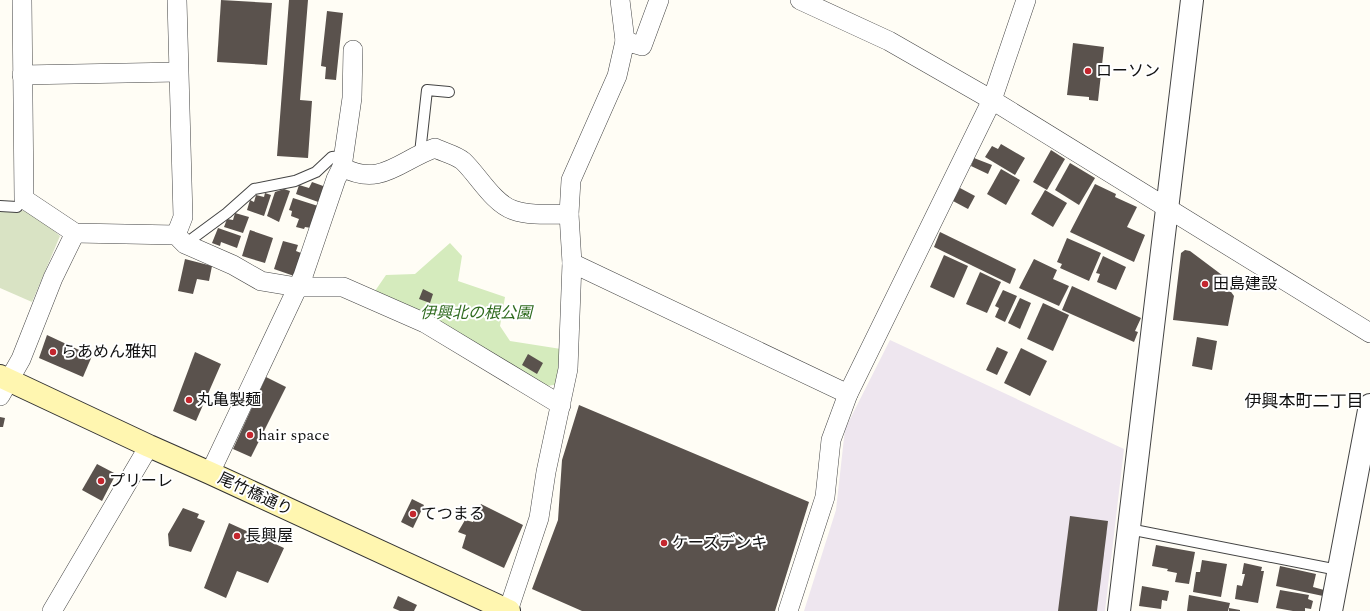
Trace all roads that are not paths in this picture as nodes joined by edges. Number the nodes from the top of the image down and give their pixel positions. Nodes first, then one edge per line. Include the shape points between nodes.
1 (22, 0) edge
2 (177, 0) edge
3 (620, 0) edge
4 (659, 0) edge
5 (800, 0) edge
6 (1026, 0) edge
7 (1192, 0) edge
8 (625, 41) junction
9 (353, 50) dead end
10 (178, 72) junction
11 (22, 75) junction
12 (449, 92) dead end
13 (992, 100) junction
14 (420, 153) junction
15 (343, 162) junction
16 (24, 199) junction
17 (0, 206) edge
18 (1167, 208) junction
19 (568, 214) junction
20 (75, 233) junction
21 (180, 239) junction
22 (572, 263) junction
23 (297, 287) junction
24 (1370, 333) edge
25 (3, 384) edge
26 (848, 394) junction
27 (561, 405) junction
28 (1370, 405) edge
29 (149, 446) junction
30 (210, 473) junction
31 (1129, 530) junction
32 (1338, 570) junction
33 (52, 611) edge
34 (508, 611) edge
35 (788, 611) edge
36 (1119, 611) edge
37 (1330, 611) edge

1 - 11 street
2 - 10 street
3 - 8 street
4 - 8 street via 642,46
5 - 13 street via 889,41
6 - 13 street
7 - 18 street
8 - 19 street via 617,76 571,180
9 - 15 street via 352,98
10 - 11 street
10 - 21 street via 183,217
11 - 16 street
12 - 14 lane via 427,90
13 - 18 street
13 - 26 street
14 - 15 street via 388,171 372,175 353,173
14 - 19 street via 435,148 462,160 485,188 512,210 534,214
15 - 21 lane via 332,157 316,172 296,181 254,189 227,213
15 - 23 street
16 - 17 lane via 17,208
16 - 20 street
18 - 24 street
18 - 31 street
19 - 22 street
20 - 21 street
20 - 25 street via 52,278 21,359
21 - 23 street via 261,281
22 - 26 street
22 - 27 street via 568,369
23 - 27 street via 343,287 425,323
23 - 30 street
25 - 29 main road, 尾竹橋通り
26 - 35 street via 831,440 825,497
27 - 34 street via 539,518
28 - 32 street
29 - 30 main road, 尾竹橋通り
29 - 33 street
30 - 34 main road, 尾竹橋通り
31 - 32 lane
31 - 36 street
32 - 37 street

